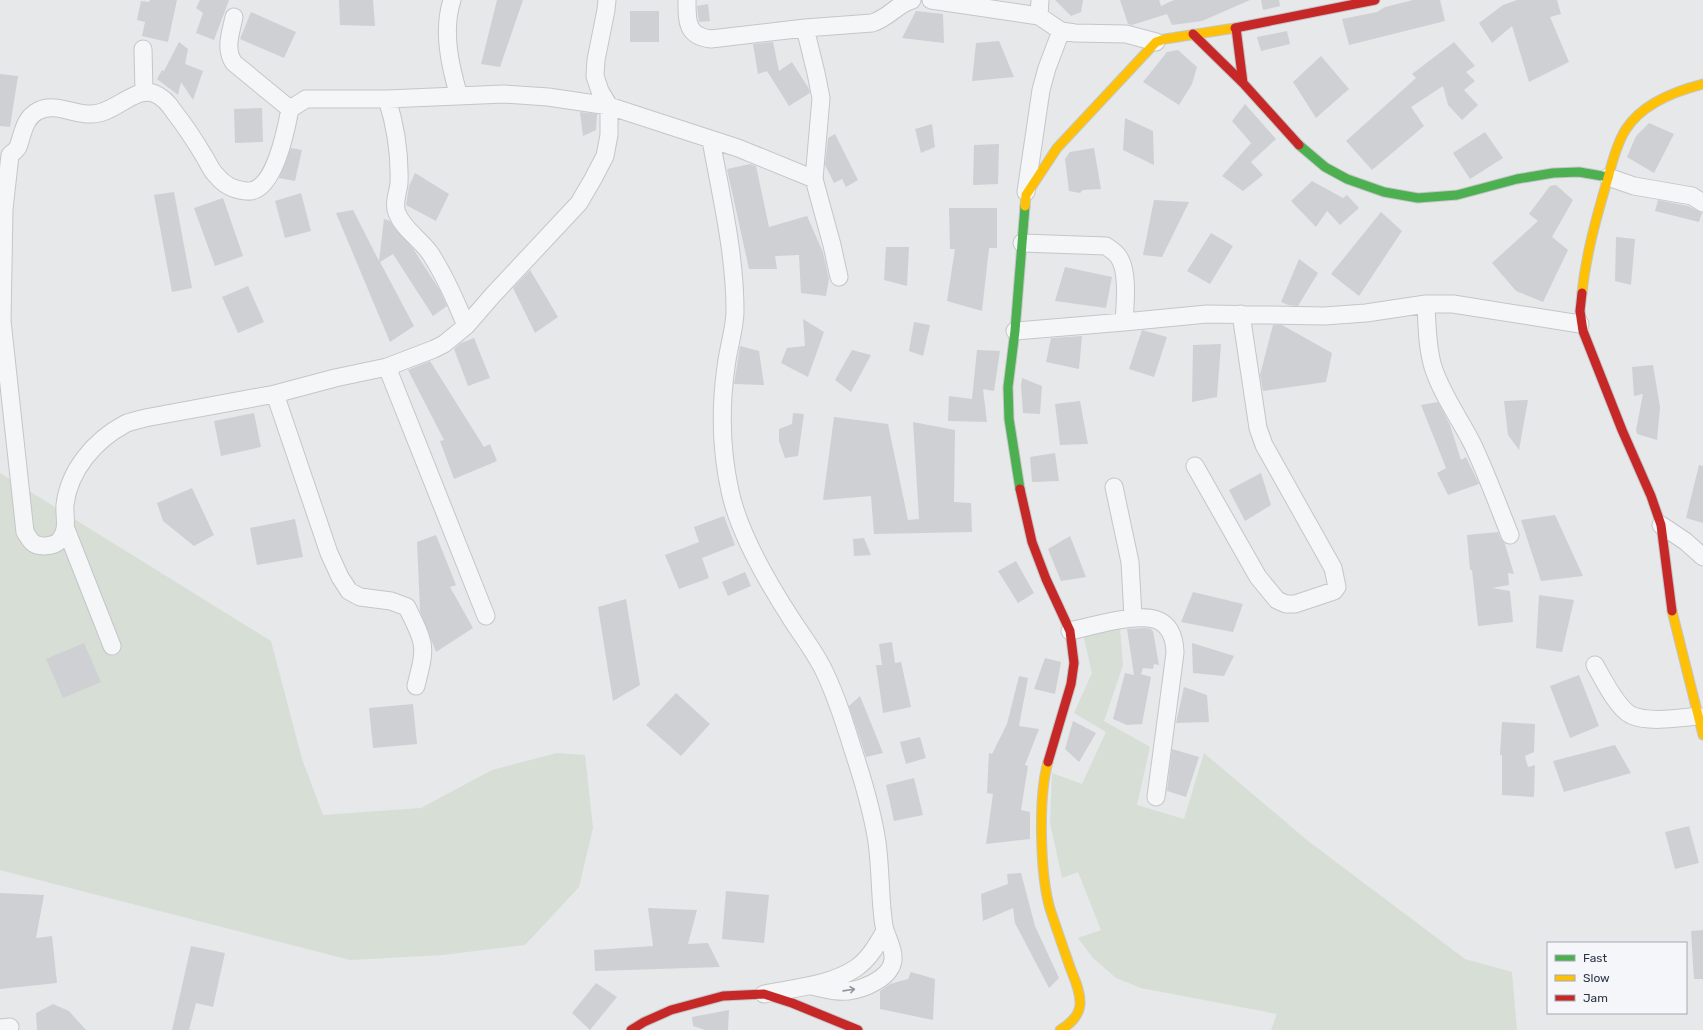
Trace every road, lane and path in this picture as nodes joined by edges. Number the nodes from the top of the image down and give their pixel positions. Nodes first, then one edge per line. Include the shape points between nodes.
1 (452, 0) edge
2 (607, 0) edge
3 (687, 0) edge
4 (912, 0) edge
5 (931, 0) edge
6 (1375, 0) edge
7 (1040, 8) edge
8 (234, 17) dead end
9 (805, 28) junction
10 (1236, 28) junction
11 (1061, 31) junction
12 (1193, 34) junction
13 (1156, 42) junction
14 (143, 49) dead end
15 (1243, 83) junction
16 (1703, 84) edge
17 (144, 92) junction
18 (459, 96) junction
19 (387, 99) junction
20 (609, 106) junction
21 (290, 109) junction
22 (711, 140) junction
23 (5, 154) edge
24 (1608, 177) junction
25 (814, 179) junction
26 (1026, 195) junction
27 (1703, 203) edge
28 (1022, 242) junction
29 (839, 277) dead end
30 (1426, 304) junction
31 (1241, 314) junction
32 (1124, 322) junction
33 (1580, 324) junction
34 (466, 326) junction
35 (1015, 330) junction
36 (387, 367) junction
37 (275, 394) junction
38 (1195, 466) dead end
39 (1114, 487) dead end
40 (1661, 525) junction
41 (66, 529) junction
42 (1510, 535) dead end
43 (1703, 557) edge
44 (486, 616) dead end
45 (1133, 617) junction
46 (1070, 631) junction
47 (112, 646) dead end
48 (1595, 665) dead end
49 (416, 686) dead end
50 (1698, 716) junction
51 (1703, 735) edge
52 (1156, 797) dead end
53 (885, 932) junction
54 (810, 986) junction
55 (764, 994) junction
56 (631, 1030) edge
57 (858, 1030) edge
58 (1060, 1030) edge

1 - 18 street via 448,27 450,55
2 - 20 street via 595,76
3 - 9 street via 687,19 690,27 702,38
4 - 9 street via 872,23
5 - 7 street
6 - 10 street
7 - 11 street
8 - 21 street via 228,48 229,56 234,63
9 - 25 street via 821,98
10 - 12 street
10 - 15 street
11 - 13 street via 1126,34
11 - 26 street via 1042,90
12 - 13 street
12 - 15 street
13 - 26 street via 1057,148
14 - 17 street
15 - 24 street via 1286,132 1326,167 1347,179 1384,192 1418,198 1457,195 1517,179 1553,173 1580,172
16 - 24 street via 1686,88 1642,111 1625,130
17 - 21 street via 152,92 170,106 216,176 236,190 249,191 259,188 267,181 283,141
17 - 23 street via 132,96 106,112 75,113 48,108 37,111 22,130 18,148
18 - 19 street
18 - 20 street via 504,94 548,97
19 - 21 street via 306,99
19 - 34 street via 394,120 398,150 399,184 395,206 397,214 429,252 449,286
20 - 22 street
20 - 34 street via 609,135 605,156 578,204
22 - 25 street via 738,148
22 - 53 street via 730,241 735,286 735,315 722,409 730,492 748,542 777,597 825,671 842,713 870,804 877,844
23 - 41 street via 2,321 25,532 33,543 46,546 59,541
24 - 27 street via 1634,186 1692,196
24 - 33 street via 1582,292
25 - 29 street
26 - 28 street
28 - 32 street via 1106,246 1114,251 1119,256 1123,269
28 - 35 street
30 - 31 street via 1324,316
30 - 33 street via 1453,304
30 - 42 street via 1432,366 1478,457
31 - 32 street via 1207,314
31 - 38 street via 1258,428 1273,464 1333,568 1337,587 1334,591 1295,604 1277,600 1258,577
32 - 35 street
33 - 40 street
34 - 36 street via 434,349
35 - 46 street via 1008,387 1020,490 1032,542
36 - 37 street
36 - 44 street
37 - 41 street via 145,418 120,427 95,445 80,465 68,492 65,506
37 - 49 street via 329,553 340,577 349,591 360,597 391,601 407,607 415,622 422,641
39 - 45 street via 1130,562
40 - 43 street
40 - 50 street via 1674,621
41 - 47 street
45 - 46 street
45 - 52 street via 1153,618 1163,622 1172,633 1175,644
46 - 58 street via 1074,663 1071,684 1046,769 1042,807 1043,874 1050,908 1077,986 1080,1005 1076,1016
48 - 50 street via 1620,706 1630,715 1662,719
50 - 51 street
53 - 54 street via 876,948 856,968
54 -> 53 street via 848,992 883,977 893,963 893,953
54 - 55 street
55 - 56 street via 724,996 671,1010
55 - 57 street

